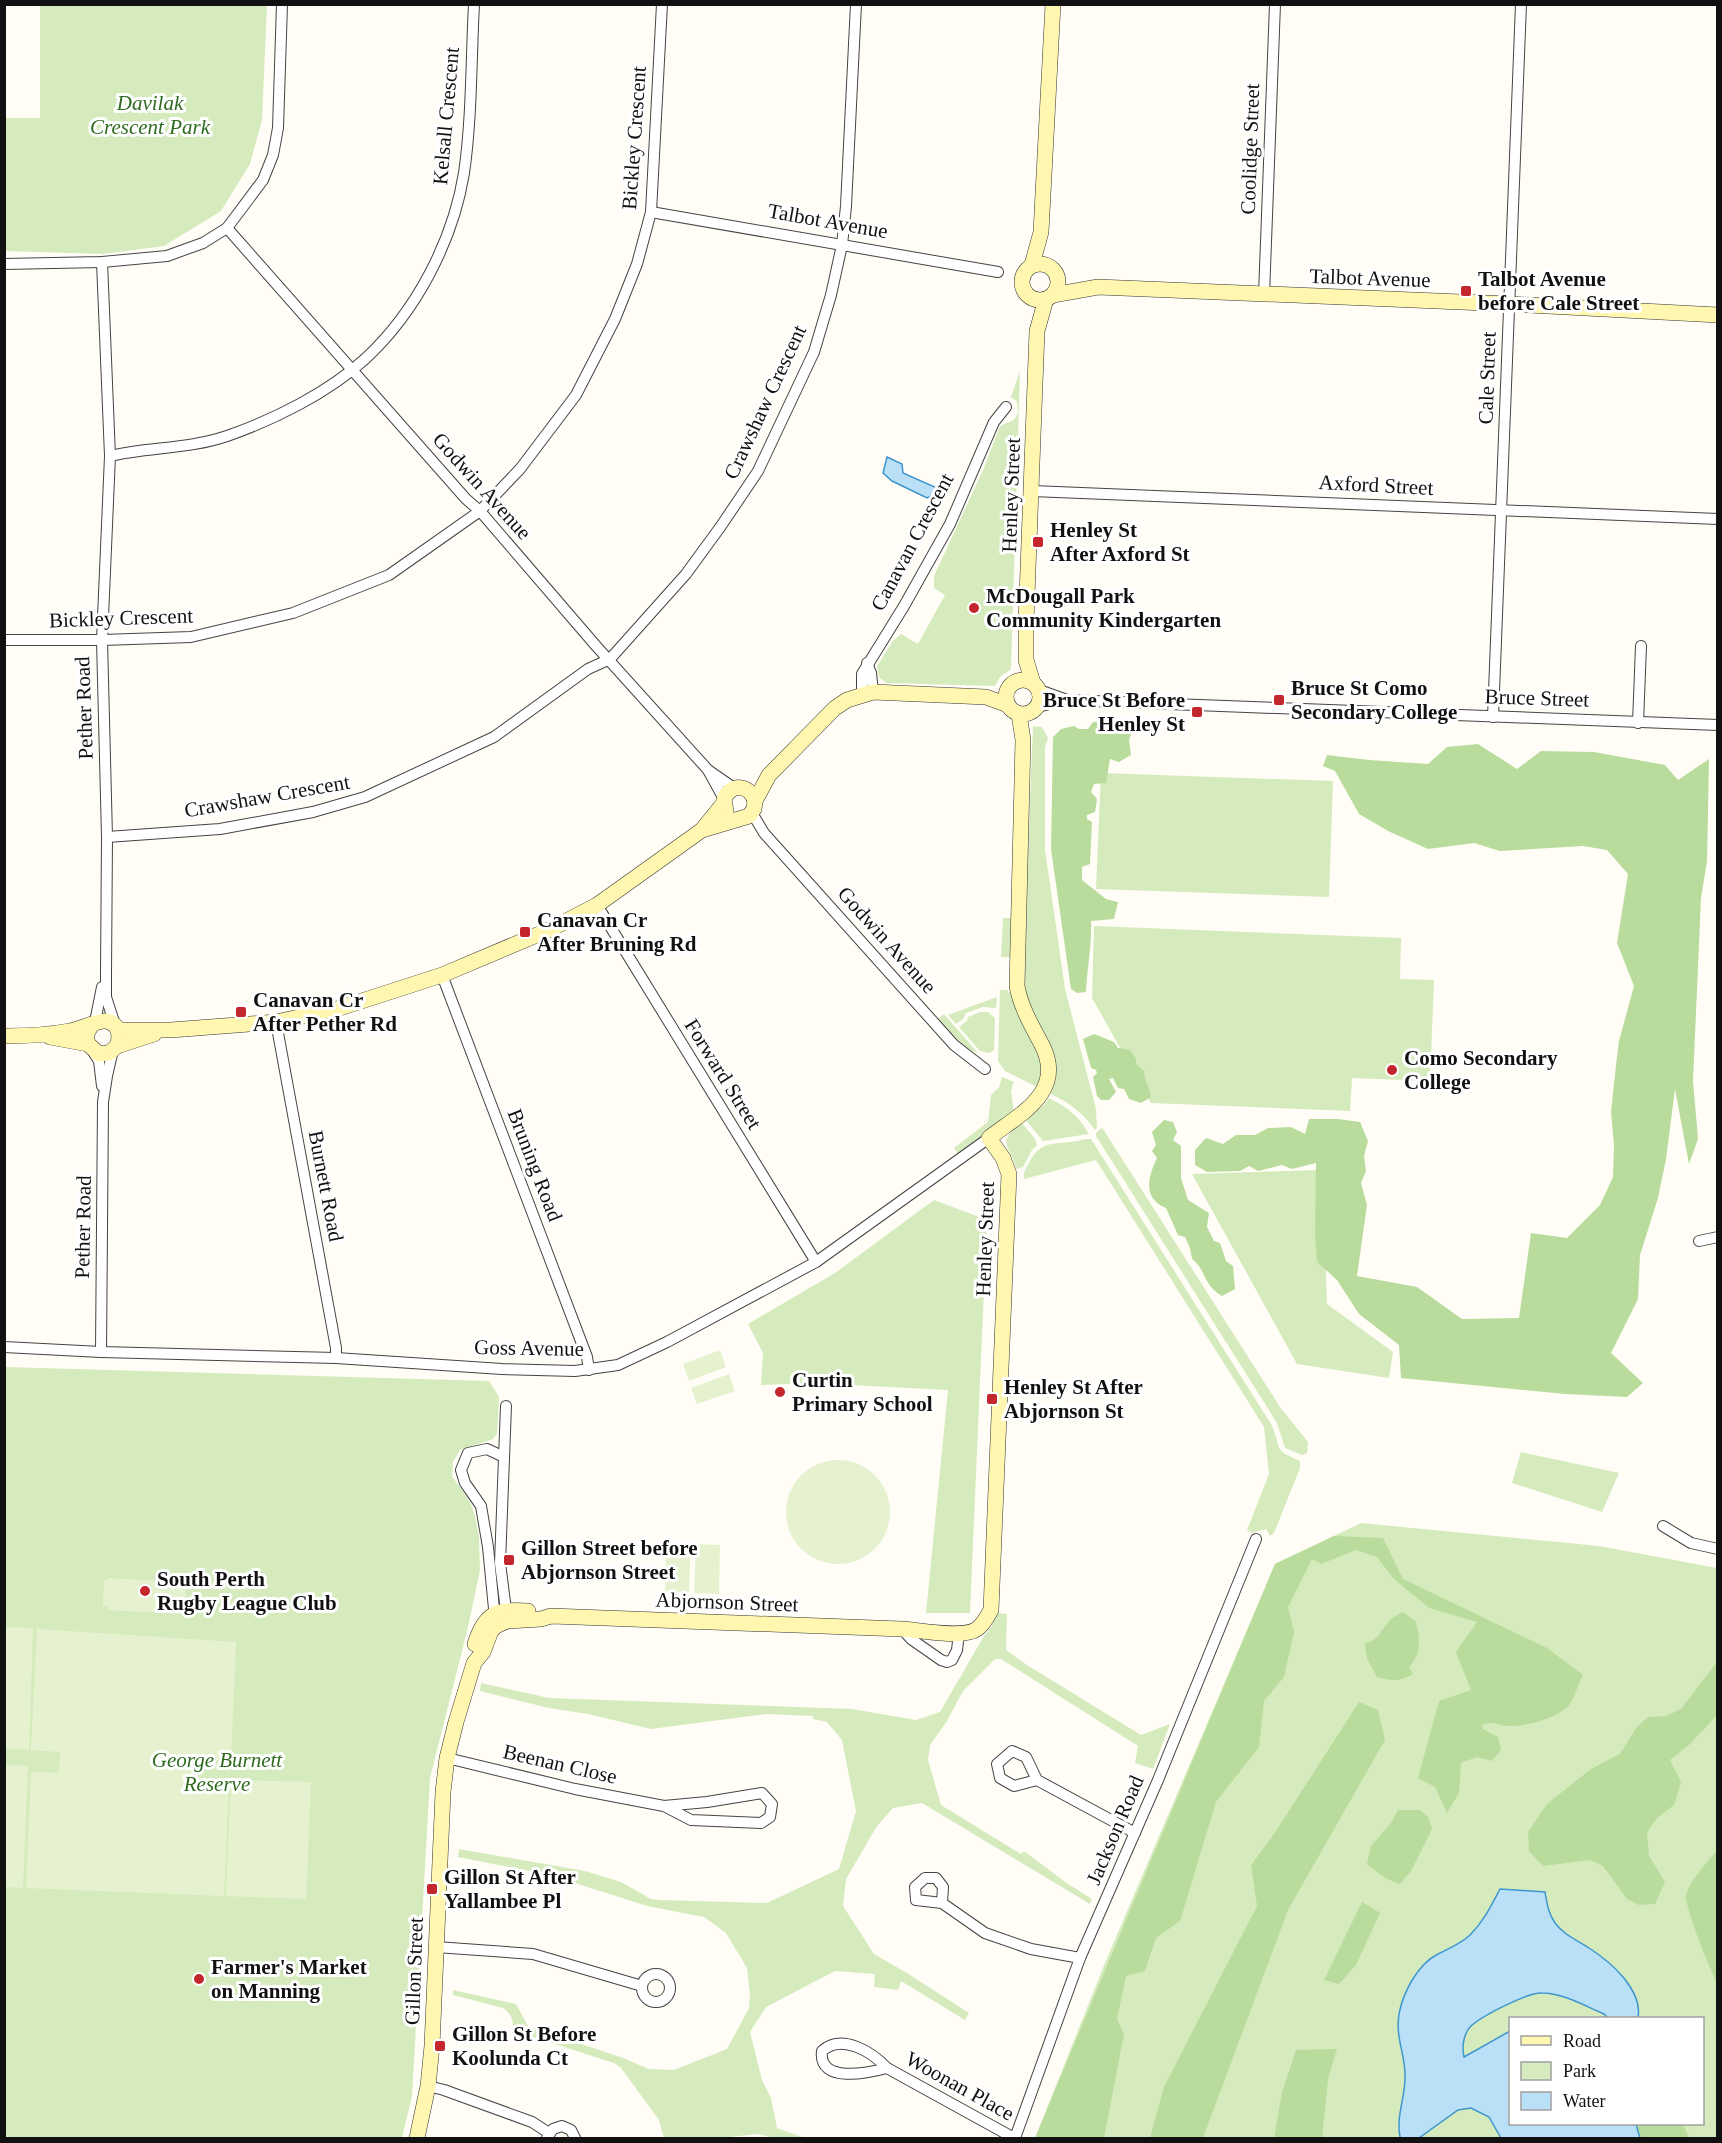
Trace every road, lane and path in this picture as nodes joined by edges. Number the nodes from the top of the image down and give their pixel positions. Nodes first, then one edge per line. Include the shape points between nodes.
1 (282, 4) edge
2 (474, 4) edge
3 (662, 4) edge
4 (856, 4) edge
5 (1053, 4) edge
6 (1275, 4) edge
7 (1521, 4) edge
8 (651, 212) junction
9 (227, 228) junction
10 (842, 245) junction
11 (102, 262) junction
12 (4, 264) edge
13 (1045, 269) junction
14 (998, 272) dead end
15 (1092, 288) junction
16 (1263, 295) junction
17 (1043, 297) junction
18 (1509, 304) junction
19 (1718, 315) edge
20 (352, 369) junction
21 (1006, 408) dead end
22 (110, 456) junction
23 (1032, 491) junction
24 (1501, 510) junction
25 (480, 511) junction
26 (1718, 519) edge
27 (4, 640) edge
28 (102, 640) junction
29 (1641, 646) dead end
30 (610, 659) junction
31 (1026, 660) junction
32 (1036, 686) junction
33 (867, 693) junction
34 (1067, 700) junction
35 (1019, 702) junction
36 (1492, 717) junction
37 (1638, 723) junction
38 (1718, 725) edge
39 (739, 804) junction
40 (107, 837) junction
41 (597, 905) junction
42 (106, 973) junction
43 (442, 975) junction
44 (276, 1022) junction
45 (93, 1024) junction
46 (116, 1027) junction
47 (171, 1030) junction
48 (4, 1036) edge
49 (41, 1036) junction
50 (89, 1046) junction
51 (115, 1048) junction
52 (985, 1068) dead end
53 (104, 1102) junction
54 (989, 1138) junction
55 (1718, 1237) edge
56 (1699, 1241) dead end
57 (816, 1262) junction
58 (4, 1347) edge
59 (101, 1352) junction
60 (336, 1358) junction
61 (589, 1370) junction
62 (507, 1406) dead end
63 (504, 1457) junction
64 (1663, 1526) dead end
65 (1256, 1539) dead end
66 (1718, 1549) edge
67 (501, 1617) junction
68 (902, 1629) junction
69 (977, 1629) joint
70 (959, 1633) junction
71 (447, 1758) junction
72 (1037, 1780) dead end
73 (664, 1806) junction
74 (1135, 1833) junction
75 (942, 1903) dead end
76 (436, 1947) junction
77 (1080, 1958) junction
78 (642, 1986) dead end
79 (887, 2068) junction
80 (428, 2086) junction
81 (548, 2136) edge
82 (417, 2139) edge
83 (575, 2139) edge
84 (1015, 2139) edge

1 - 9 street via 278,128 273,155 263,180
2 - 20 street, Kelsall Crescent via 464,173 453,215 417,294 384,339
3 - 8 street, Bickley Crescent
4 - 10 street, Crawshaw Crescent
5 - 13 street, Henley Street via 1041,232
6 - 16 street, Coolidge Street
7 - 18 street, Cale Street
8 - 10 street, Talbot Avenue
8 - 25 street, Bickley Crescent via 637,264 615,319 576,395 520,469
9 - 11 street via 203,243 167,256
9 - 20 street, Godwin Avenue
10 - 14 street, Talbot Avenue
10 - 30 street, Crawshaw Crescent via 814,352 758,471 686,573
11 - 12 street
11 - 22 street, Pether Road
13 - 15 street, Talbot Avenue
13 - 17 street, Henley Street via 1058,285
13 - 17 street, Henley Street via 1024,272 1022,285 1024,291
15 - 16 street, Talbot Avenue
15 - 17 street, Talbot Avenue
16 - 18 street, Talbot Avenue
17 - 23 street, Henley Street via 1037,331
18 - 19 street, Talbot Avenue
18 - 24 street, Cale Street
20 - 22 street, Kelsall Crescent via 281,415 224,437
20 - 25 street, Godwin Avenue
21 - 33 street, Canavan Crescent via 994,422 950,524 867,663 862,674
22 - 28 street, Pether Road
23 - 24 street, Axford Street
23 - 31 street, Henley Street
24 - 26 street, Axford Street
24 - 36 street, Cale Street
25 - 28 street, Bickley Crescent via 389,575 293,613 191,637
25 - 30 street, Godwin Avenue
27 - 28 street, Bickley Crescent
28 - 40 street, Pether Road
29 - 37 street
30 - 39 street, Godwin Avenue
30 - 40 street, Crawshaw Crescent via 588,669 494,737 365,798 220,829
31 - 32 street, Henley Street
31 - 35 street, Henley Street
32 - 34 street, Bruce Street
32 - 35 street via 1040,695
32 - 35 street via 1022,680
33 - 35 street via 986,697
33 - 39 street via 835,708
34 - 35 street, Bruce Street
34 - 36 street, Bruce Street
35 - 54 street via 1023,740 1017,986 1026,1016 1045,1052 1048,1075 1040,1097
36 - 37 street, Bruce Street
37 - 38 street, Bruce Street
39 - 41 street
39 - 52 street, Godwin Avenue via 954,1045
40 - 42 street, Pether Road
41 - 43 street
41 - 57 street, Forward Street
42 - 45 street, Pether Road
42 - 46 street, Pether Road via 106,997
43 - 44 street via 340,1008
43 - 61 street, Bruning Road
44 - 47 street
44 - 60 street, Burnett Road
45 - 46 street via 107,1021
45 - 49 street
45 - 50 street via 87,1035
46 - 47 street
46 - 51 street via 120,1035
47 - 51 street
48 - 49 street
49 - 50 street
50 - 51 street via 99,1054
50 - 53 street, Pether Road via 99,1061
51 - 53 street, Pether Road
53 - 59 street, Pether Road
54 - 57 street, Goss Avenue
54 - 69 street, Henley Street via 1009,1174 991,1611
55 - 56 street
57 - 61 street, Goss Avenue via 643,1355
58 - 59 street, Goss Avenue
59 - 60 street, Goss Avenue
60 - 61 street, Goss Avenue via 502,1369
62 - 63 street
63 - 67 street
63 - 67 street via 487,1449 468,1453 461,1470 481,1506
64 - 66 street via 1691,1543
65 - 74 street, Jackson Road
67 - 68 street, Abjornson Street via 541,1612 551,1616
67 - 71 street, Gillon Street via 474,1663
68 - 70 street, Abjornson Street
68 - 70 street via 947,1662 956,1655
69 - 70 street, Abjornson Street
71 - 73 street, Beenan Close
71 - 76 street, Gillon Street
72 - 74 street
73 - 73 street, Beenan Close via 762,1793 772,1804 770,1817 761,1823 691,1820
74 - 77 street, Jackson Road
75 - 77 street via 985,1933
76 - 78 street via 533,1954
76 - 80 street, Gillon Street
77 - 84 street, Jackson Road
79 - 79 street, Woonan Place via 860,2048 839,2043 822,2051 821,2060 835,2072 869,2073
79 - 84 street, Woonan Place
80 - 81 street via 532,2122
80 - 82 street, Gillon Street
81 - 83 street via 557,2127 564,2127 571,2130

